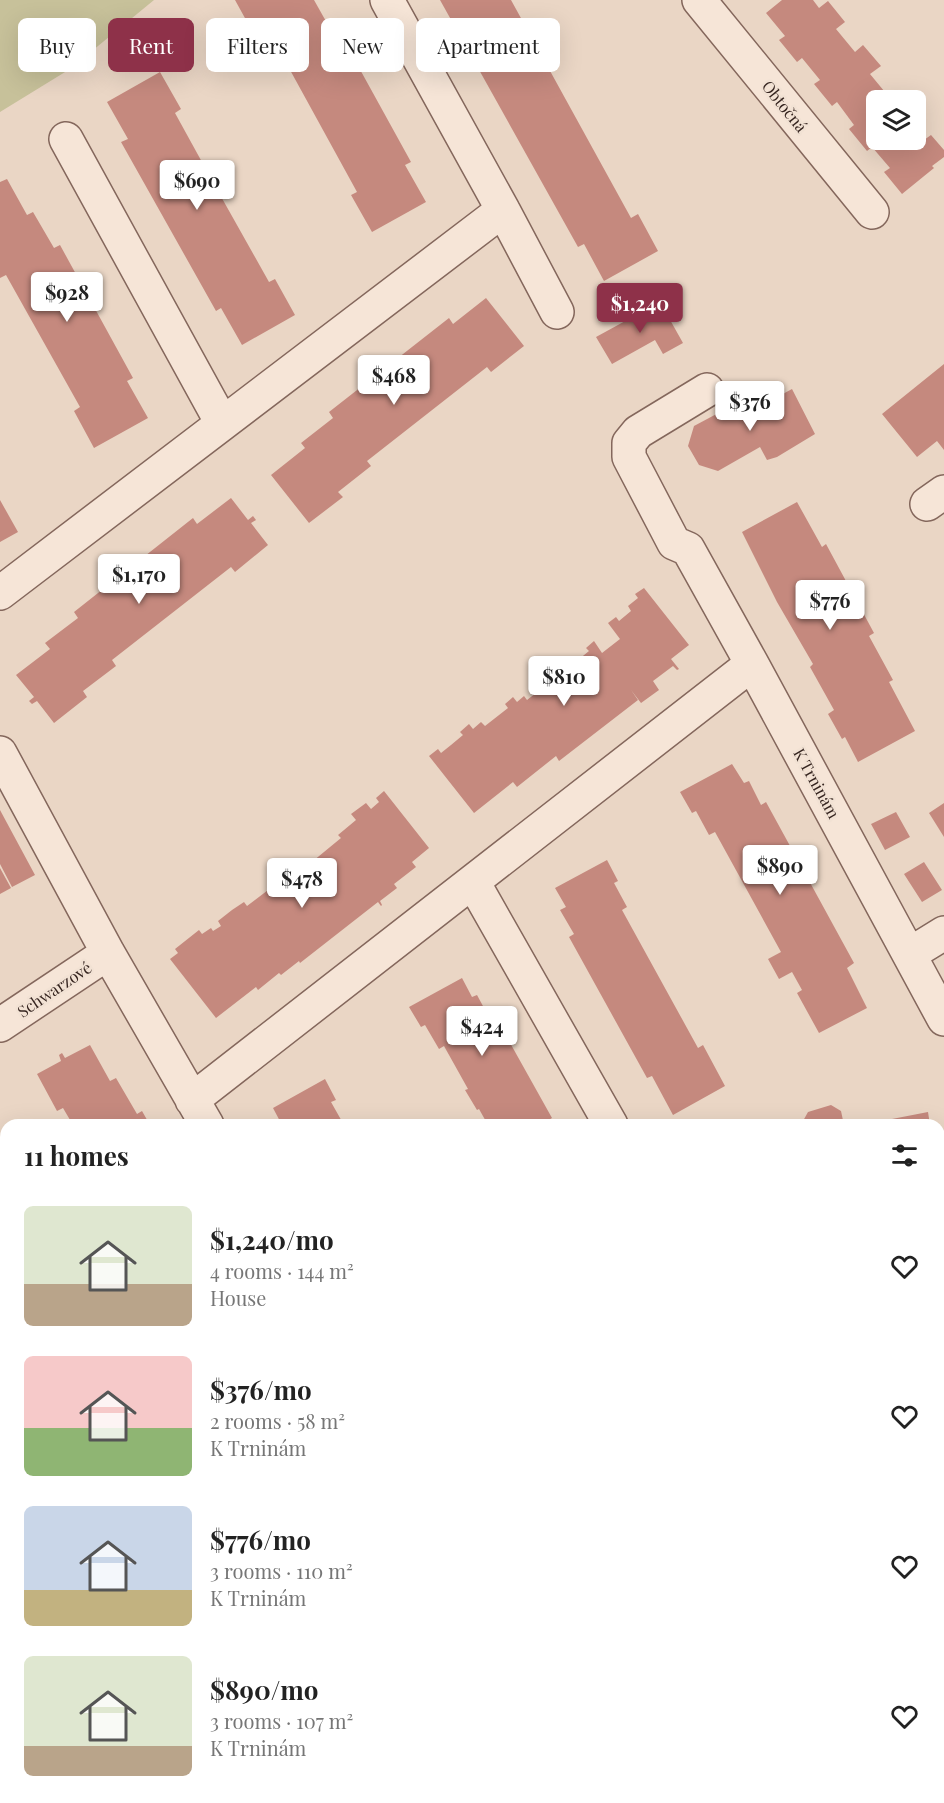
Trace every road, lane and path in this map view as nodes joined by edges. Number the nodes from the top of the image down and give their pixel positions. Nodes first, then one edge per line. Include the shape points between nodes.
1 (387, 0) edge
2 (699, 0) edge
3 (66, 139) dead end
4 (503, 210) junction
5 (872, 212) dead end
6 (557, 312) dead end
7 (706, 390) dead end
8 (222, 423) junction
9 (0, 593) edge
10 (752, 664) junction
11 (0, 753) edge
12 (472, 882) junction
13 (944, 933) edge
14 (108, 952) junction
15 (910, 954) junction
16 (944, 1018) edge
17 (0, 1025) edge
18 (200, 1112) edge
19 (608, 1119) edge

1 - 4 street
2 - 5 street, Obtočná
3 - 8 street
4 - 6 street
4 - 8 street
7 - 10 street, K Trninám via 638,432 629,443 629,457 674,543 688,549
8 - 9 street
10 - 12 street
10 - 15 street, K Trninám
11 - 14 street
12 - 18 street
12 - 19 street
13 - 15 street
14 - 17 street, Schwarzové
14 - 18 street
15 - 16 street, K Trninám

